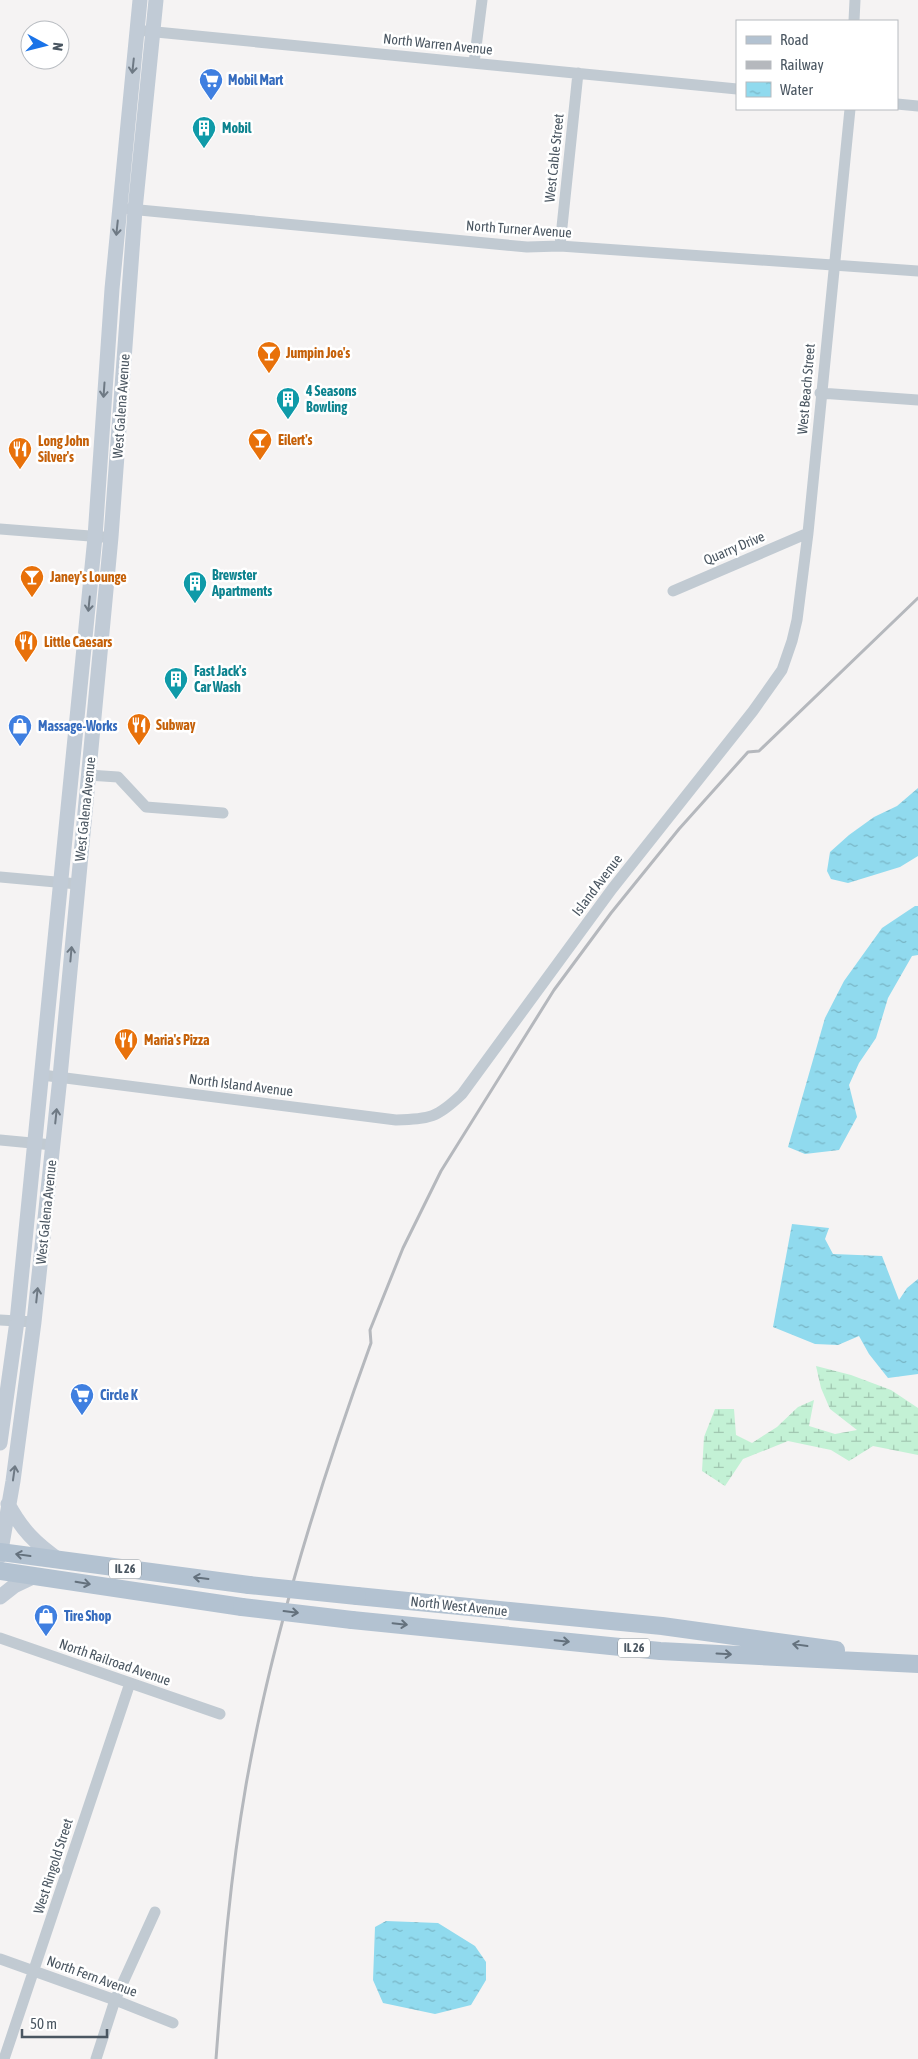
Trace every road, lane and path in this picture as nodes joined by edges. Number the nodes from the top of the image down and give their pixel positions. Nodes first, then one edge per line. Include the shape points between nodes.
1 (140, 0) edge
2 (156, 0) edge
3 (482, 0) edge
4 (855, 0) edge
5 (854, 20) edge
6 (137, 30) junction
7 (153, 31) junction
8 (474, 63) junction
9 (578, 73) junction
10 (736, 89) edge
11 (898, 104) edge
12 (918, 106) edge
13 (850, 110) edge
14 (119, 208) junction
15 (135, 210) junction
16 (560, 246) junction
17 (833, 264) junction
18 (918, 271) edge
19 (820, 393) junction
20 (918, 400) edge
21 (0, 528) edge
22 (808, 533) junction
23 (95, 537) junction
24 (112, 538) junction
25 (673, 591) dead end
26 (782, 670) joint
27 (88, 775) junction
28 (223, 813) dead end
29 (0, 877) edge
30 (60, 882) junction
31 (78, 884) junction
32 (42, 1075) junction
33 (60, 1077) junction
34 (436, 1116) joint
35 (0, 1140) edge
36 (36, 1143) junction
37 (53, 1145) junction
38 (0, 1320) edge
39 (17, 1321) junction
40 (34, 1322) junction
41 (0, 1443) edge
42 (8, 1504) junction
43 (0, 1554) edge
44 (60, 1561) junction
45 (0, 1571) edge
46 (35, 1576) junction
47 (0, 1597) edge
48 (0, 1638) edge
49 (918, 1662) edge
50 (130, 1683) junction
51 (220, 1714) dead end
52 (155, 1912) dead end
53 (0, 1960) edge
54 (34, 1971) junction
55 (116, 2000) junction
56 (173, 2023) dead end
57 (4, 2059) edge
58 (96, 2059) edge

1 - 6 main road, West Galena Avenue
2 - 7 main road, West Galena Avenue
3 - 8 street
4 - 5 street
6 - 7 street, North Warren Avenue
6 -> 14 main road, West Galena Avenue
7 - 8 street, North Warren Avenue
7 - 15 main road, West Galena Avenue
8 - 9 street, North Warren Avenue
9 - 10 street, North Warren Avenue
9 - 16 street, West Cable Street
11 - 12 street
13 - 17 street, West Beach Street
14 - 15 street, North Turner Avenue
14 -> 23 main road, West Galena Avenue
15 - 16 street, North Turner Avenue via 527,247
15 - 24 main road, West Galena Avenue
16 - 17 street, North Turner Avenue
17 - 18 street, North Turner Avenue
17 - 19 street, West Beach Street
19 - 20 street
19 - 22 street, West Beach Street
21 - 23 street
22 - 25 street, Quarry Drive
22 - 26 street, West Beach Street via 797,620
23 - 24 street
23 -> 30 main road, West Galena Avenue
24 - 27 main road, West Galena Avenue
26 - 34 street, Island Avenue via 612,889 462,1094
27 - 28 street via 118,777 146,807
27 - 31 main road, West Galena Avenue
29 - 30 street
30 - 31 street
30 - 32 main road, West Galena Avenue
33 -> 31 main road, West Galena Avenue
32 - 33 street, North Island Avenue
32 - 36 main road, West Galena Avenue
33 - 34 street, North Island Avenue via 396,1120
37 -> 33 main road, West Galena Avenue
35 - 36 street
36 - 37 street
36 - 39 main road, West Galena Avenue
40 -> 37 main road, West Galena Avenue
38 - 39 street
39 - 40 street
39 - 41 main road, West Galena Avenue
42 -> 40 main road, West Galena Avenue
42 - 43 main road, West Galena Avenue
42 - 44 main road via 32,1539
44 -> 43 main road, North West Avenue / IL 26
49 -> 44 main road, North West Avenue / IL 26, bridge via 662,1626 249,1585
45 - 46 main road, North West Avenue / IL 26
46 - 47 main road
46 -> 49 main road, North West Avenue / IL 26, bridge via 242,1607 660,1651
48 - 50 street, North Railroad Avenue
50 - 51 street, North Railroad Avenue
50 - 54 street, West Ringold Street
52 - 55 street
53 - 54 street, North Fern Avenue
54 - 55 street, North Fern Avenue
54 - 57 street, West Ringold Street
55 - 56 street, North Fern Avenue
55 - 58 street

